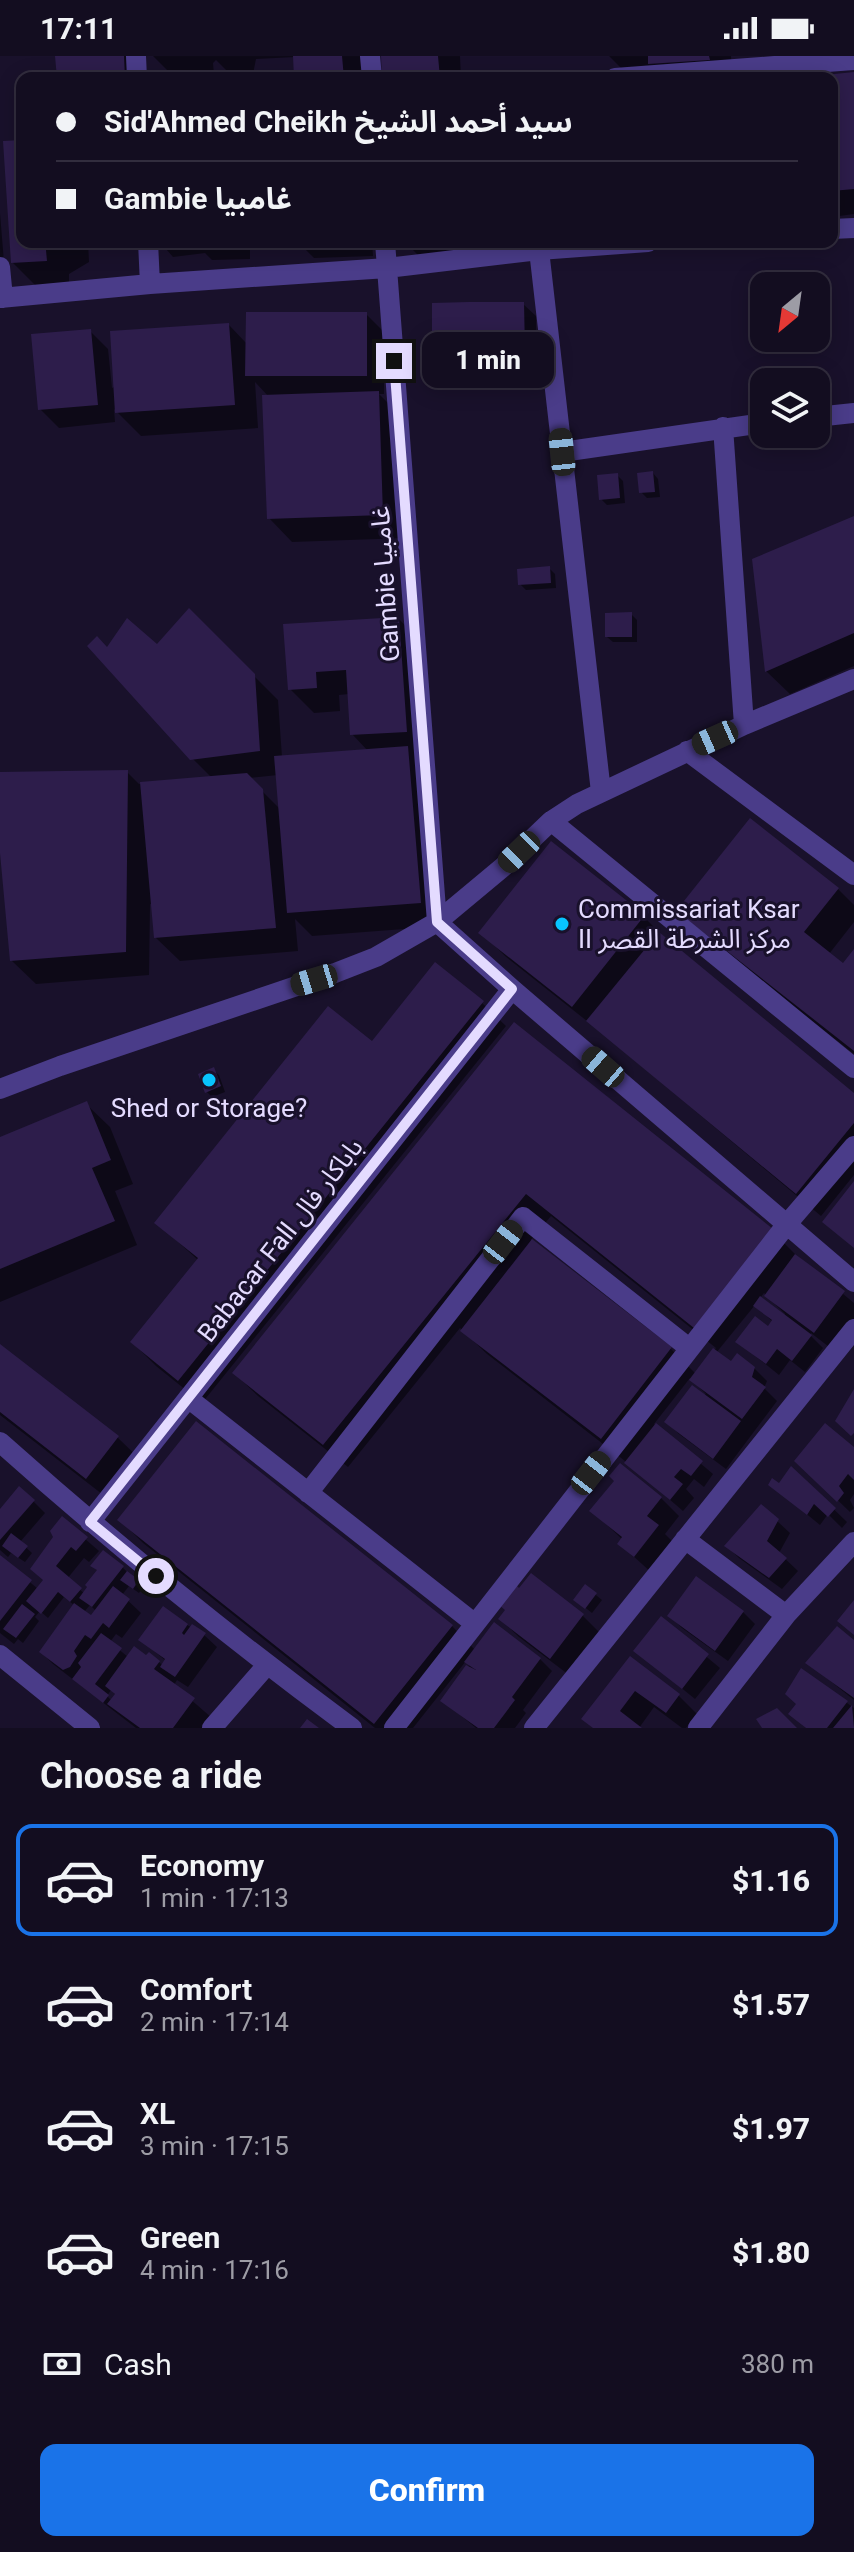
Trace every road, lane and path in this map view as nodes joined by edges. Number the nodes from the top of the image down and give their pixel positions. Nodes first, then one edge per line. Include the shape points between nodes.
1 (854, 60) edge
2 (732, 67) edge
3 (679, 72) edge
4 (148, 248) edge
5 (385, 248) edge
6 (566, 248) edge
7 (539, 250) junction
8 (0, 267) edge
9 (387, 268) junction
10 (150, 284) junction
11 (1, 298) edge
12 (854, 413) edge
13 (830, 416) edge
14 (750, 424) edge
15 (723, 427) junction
16 (562, 452) junction
17 (854, 679) edge
18 (744, 725) junction
19 (687, 751) junction
20 (601, 792) junction
21 (551, 821) junction
22 (854, 875) edge
23 (437, 922) junction
24 (512, 989) junction
25 (854, 1068) edge
26 (0, 1089) edge
27 (854, 1146) edge
28 (787, 1224) junction
29 (854, 1282) edge
30 (854, 1329) edge
31 (689, 1348) junction
32 (188, 1398) junction
33 (0, 1442) edge
34 (308, 1493) junction
35 (90, 1522) junction
36 (685, 1539) junction
37 (854, 1542) edge
38 (786, 1615) junction
39 (474, 1623) junction
40 (0, 1655) edge
41 (267, 1665) junction
42 (90, 1728) edge
43 (212, 1728) edge
44 (352, 1728) edge
45 (394, 1728) edge
46 (534, 1728) edge
47 (698, 1728) edge

1 - 2 street
2 - 3 street
4 - 10 street
5 - 9 street, Gambie غامبيا
6 - 7 street
7 - 9 street
7 - 16 street
8 - 11 street
9 - 10 street
9 - 23 street, Gambie غامبيا
10 - 11 street
12 - 13 street
14 - 15 street
15 - 16 street
15 - 18 street
16 - 20 street
17 - 18 street
18 - 19 street
19 - 20 street
19 - 22 street
20 - 21 street
21 - 23 street
21 - 25 street
23 - 24 street
23 - 26 street via 376,957 335,973
24 - 28 street
24 - 32 street, Babacar Fall باباكار فال
27 - 28 street
28 - 29 street
28 - 31 street
30 - 36 street
31 - 34 street via 523,1217
31 - 39 street
32 - 34 street
32 - 35 street, Babacar Fall باباكار فال
33 - 35 street
34 - 39 street
35 - 41 street
36 - 38 street
36 - 46 street
37 - 38 street
38 - 47 street
39 - 45 street
40 - 42 street
41 - 43 street
41 - 44 street

